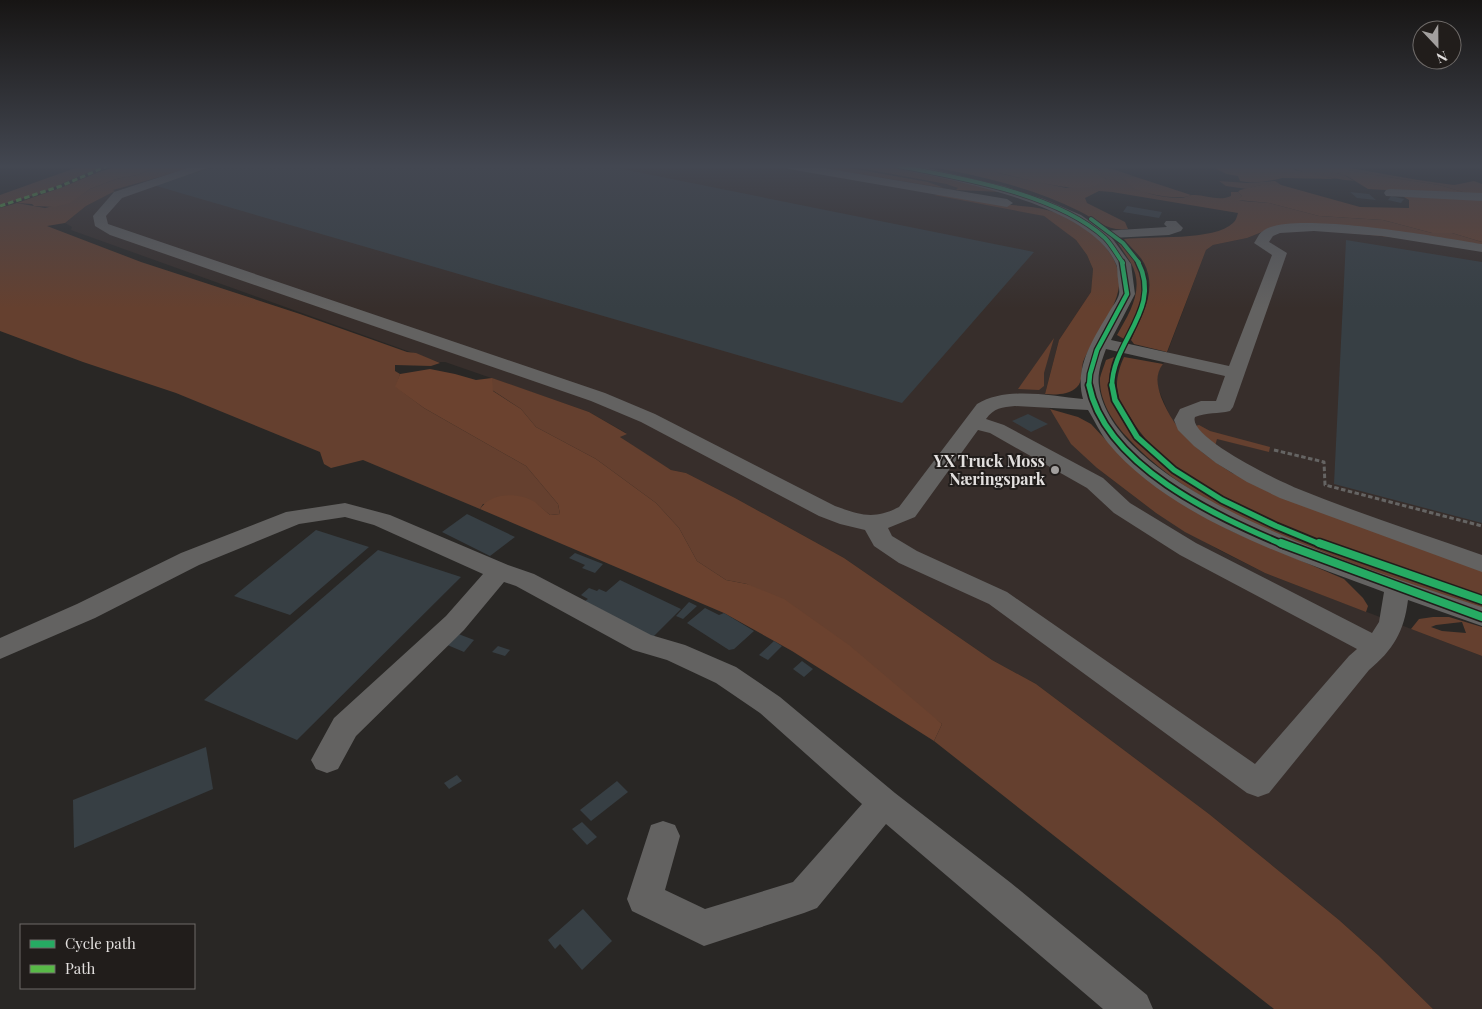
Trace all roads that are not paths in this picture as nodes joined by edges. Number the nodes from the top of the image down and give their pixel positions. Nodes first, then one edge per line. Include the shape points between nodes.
1 (102, 213) edge
2 (1064, 213) edge
3 (1171, 224) dead end
4 (1100, 235) junction
5 (1482, 248) edge
6 (1102, 343) junction
7 (1235, 374) junction
8 (1095, 405) junction
9 (974, 422) junction
10 (874, 524) junction
11 (1482, 564) edge
12 (499, 571) junction
13 (1397, 587) junction
14 (1482, 617) edge
15 (1377, 648) junction
16 (0, 649) edge
17 (327, 760) dead end
18 (884, 803) junction
19 (663, 836) dead end
20 (1133, 1009) edge

1 - 10 street via 99,216 102,226 115,232 598,397 648,418 827,511 854,522
2 - 4 street
3 - 4 street via 1176,228 1169,231
4 - 6 street via 1121,260 1128,288
5 - 7 street via 1360,230 1290,227 1268,233 1261,243 1280,253
6 - 7 street
6 - 8 street via 1090,372 1089,384
7 - 11 street via 1222,407 1202,407 1187,413 1184,420 1185,426 1223,459 1288,493
8 - 9 street via 1015,400 994,402 984,408
8 - 13 street via 1111,433 1127,450 1162,480 1199,504 1261,536
9 - 10 street via 907,512
9 - 15 street via 997,429 1095,483 1122,508 1188,549
10 - 15 street via 882,541 908,557 998,598 1258,783 1359,663
12 - 16 street via 382,520 345,510 316,513 294,517 190,559
12 - 17 street via 456,623 345,727
12 - 18 street via 525,580 643,643 675,652 726,675 770,704
13 - 14 street
13 - 15 street via 1392,622
18 - 19 street via 804,896 704,928 645,900
18 - 20 street

